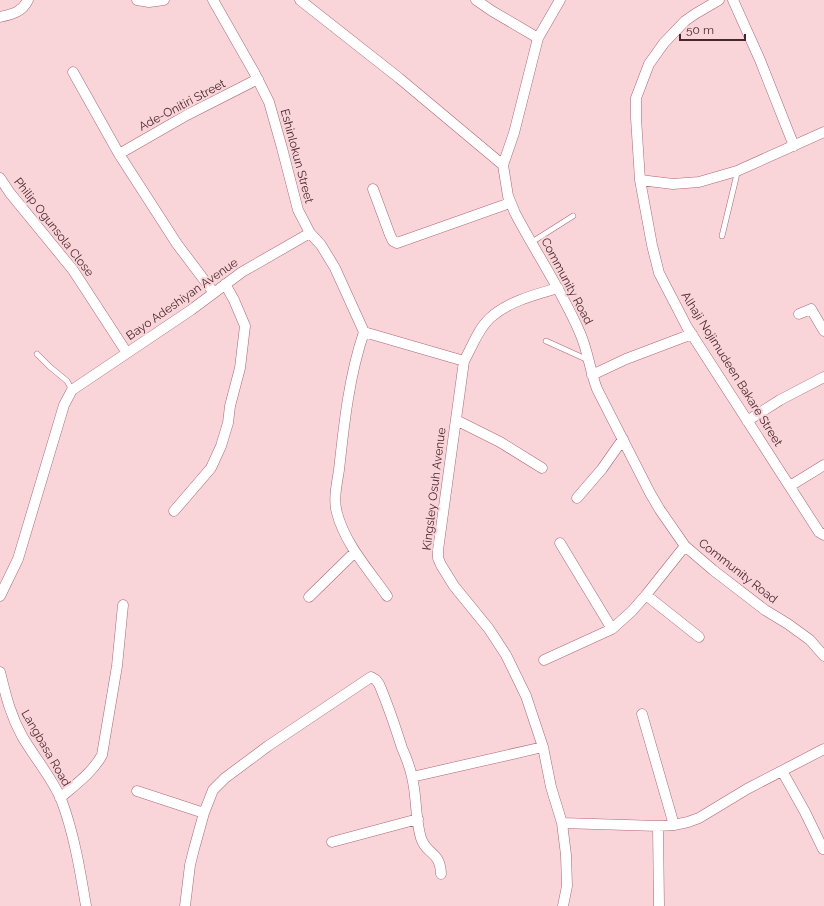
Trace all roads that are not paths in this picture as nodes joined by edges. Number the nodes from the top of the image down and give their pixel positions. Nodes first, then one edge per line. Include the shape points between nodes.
1 (28, 0) edge
2 (137, 0) edge
3 (164, 0) edge
4 (213, 0) edge
5 (300, 0) edge
6 (476, 0) edge
7 (560, 0) edge
8 (719, 0) edge
9 (733, 0) edge
10 (0, 18) edge
11 (538, 38) junction
12 (73, 72) dead end
13 (258, 79) junction
14 (824, 132) edge
15 (794, 146) junction
16 (119, 154) junction
17 (502, 165) junction
18 (737, 171) junction
19 (0, 178) edge
20 (640, 180) junction
21 (373, 189) dead end
22 (510, 203) junction
23 (573, 216) dead end
24 (310, 233) junction
25 (722, 236) dead end
26 (532, 242) junction
27 (226, 284) junction
28 (558, 288) junction
29 (214, 293) junction
30 (800, 314) dead end
31 (824, 331) edge
32 (364, 332) junction
33 (692, 334) junction
34 (546, 341) dead end
35 (127, 353) junction
36 (37, 354) dead end
37 (588, 360) junction
38 (464, 361) junction
39 (592, 375) junction
40 (824, 377) edge
41 (72, 390) junction
42 (456, 420) junction
43 (747, 421) junction
44 (622, 439) junction
45 (824, 464) edge
46 (542, 468) dead end
47 (790, 486) junction
48 (577, 498) dead end
49 (174, 511) dead end
50 (824, 535) edge
51 (560, 543) dead end
52 (686, 546) junction
53 (354, 553) junction
54 (646, 595) junction
55 (0, 596) edge
56 (387, 596) dead end
57 (309, 597) dead end
58 (123, 605) dead end
59 (612, 628) junction
60 (699, 638) dead end
61 (824, 656) edge
62 (544, 660) dead end
63 (0, 672) edge
64 (642, 714) dead end
65 (543, 747) junction
66 (824, 749) edge
67 (782, 771) junction
68 (412, 777) junction
69 (137, 791) dead end
70 (60, 798) junction
71 (204, 813) junction
72 (418, 819) junction
73 (562, 823) junction
74 (674, 825) junction
75 (658, 826) junction
76 (332, 842) dead end
77 (823, 849) dead end
78 (440, 874) dead end
79 (86, 906) edge
80 (185, 906) edge
81 (564, 906) edge
82 (659, 906) edge

1 - 10 street via 20,11
2 - 3 street
4 - 13 street, Eshinlokun Street
5 - 17 street via 399,78
6 - 11 street
7 - 11 street
8 - 20 street, Alhaji Nojimudeen Bakare Street via 685,21 656,54 644,75 636,98
9 - 15 street
11 - 17 street via 515,128
12 - 16 street
13 - 16 street, Ade-Onitiri Street
13 - 24 street, Eshinlokun Street via 269,102 298,210
14 - 15 street
15 - 18 street
16 - 29 street via 177,244
17 - 22 street, Community Road
18 - 20 street via 689,184
18 - 25 lane
19 - 35 street, Philip Ogunsola Close via 73,270
20 - 33 street, Alhaji Nojimudeen Bakare Street via 659,273
21 - 22 street via 390,235 396,243
22 - 26 street, Community Road
23 - 26 lane
24 - 27 street, Bayo Adeshiyan Avenue
24 - 32 street, Eshinlokun Street via 335,268
26 - 28 street, Community Road
27 - 29 street, Bayo Adeshiyan Avenue
27 - 49 street via 245,326 240,368 228,423 211,468
28 - 37 street, Community Road via 581,335
28 - 38 street, Kingsley Osuh Avenue via 523,298 490,318
29 - 35 street, Bayo Adeshiyan Avenue
30 - 31 street via 811,309
32 - 38 street
32 - 53 street via 352,376 336,497 336,512
33 - 39 street
33 - 43 street, Alhaji Nojimudeen Bakare Street
34 - 37 lane
35 - 41 street, Bayo Adeshiyan Avenue
36 - 41 lane via 67,381
37 - 39 street, Community Road
38 - 42 street, Kingsley Osuh Avenue
39 - 44 street, Community Road
40 - 43 street
41 - 55 street via 64,404 18,559
42 - 46 street via 500,442
42 - 65 street, Kingsley Osuh Avenue via 438,558 446,574 506,655 526,696
43 - 47 street, Alhaji Nojimudeen Bakare Street
44 - 48 street via 602,469
44 - 52 street, Community Road via 660,510
45 - 47 street
47 - 50 street, Alhaji Nojimudeen Bakare Street via 819,532
51 - 59 street
52 - 54 street
52 - 61 street, Community Road via 765,610 810,640
53 - 56 street
53 - 57 street
54 - 59 street
54 - 60 street
58 - 70 street via 117,666 102,755 89,772
59 - 62 street
63 - 70 street, Langbasa Road via 9,709 22,736
64 - 74 street
65 - 68 street
65 - 73 street, Kingsley Osuh Avenue
66 - 67 street
67 - 74 street via 699,818
67 - 77 street
68 - 71 street via 385,697 376,680 371,677 225,778 213,790
68 - 72 street
69 - 71 street
70 - 79 street, Langbasa Road via 72,835
71 - 80 street via 190,865
72 - 76 street
72 - 78 street via 422,840 436,855
73 - 75 street
73 - 81 street, Kingsley Osuh Avenue via 567,878
74 - 75 street
75 - 82 street

